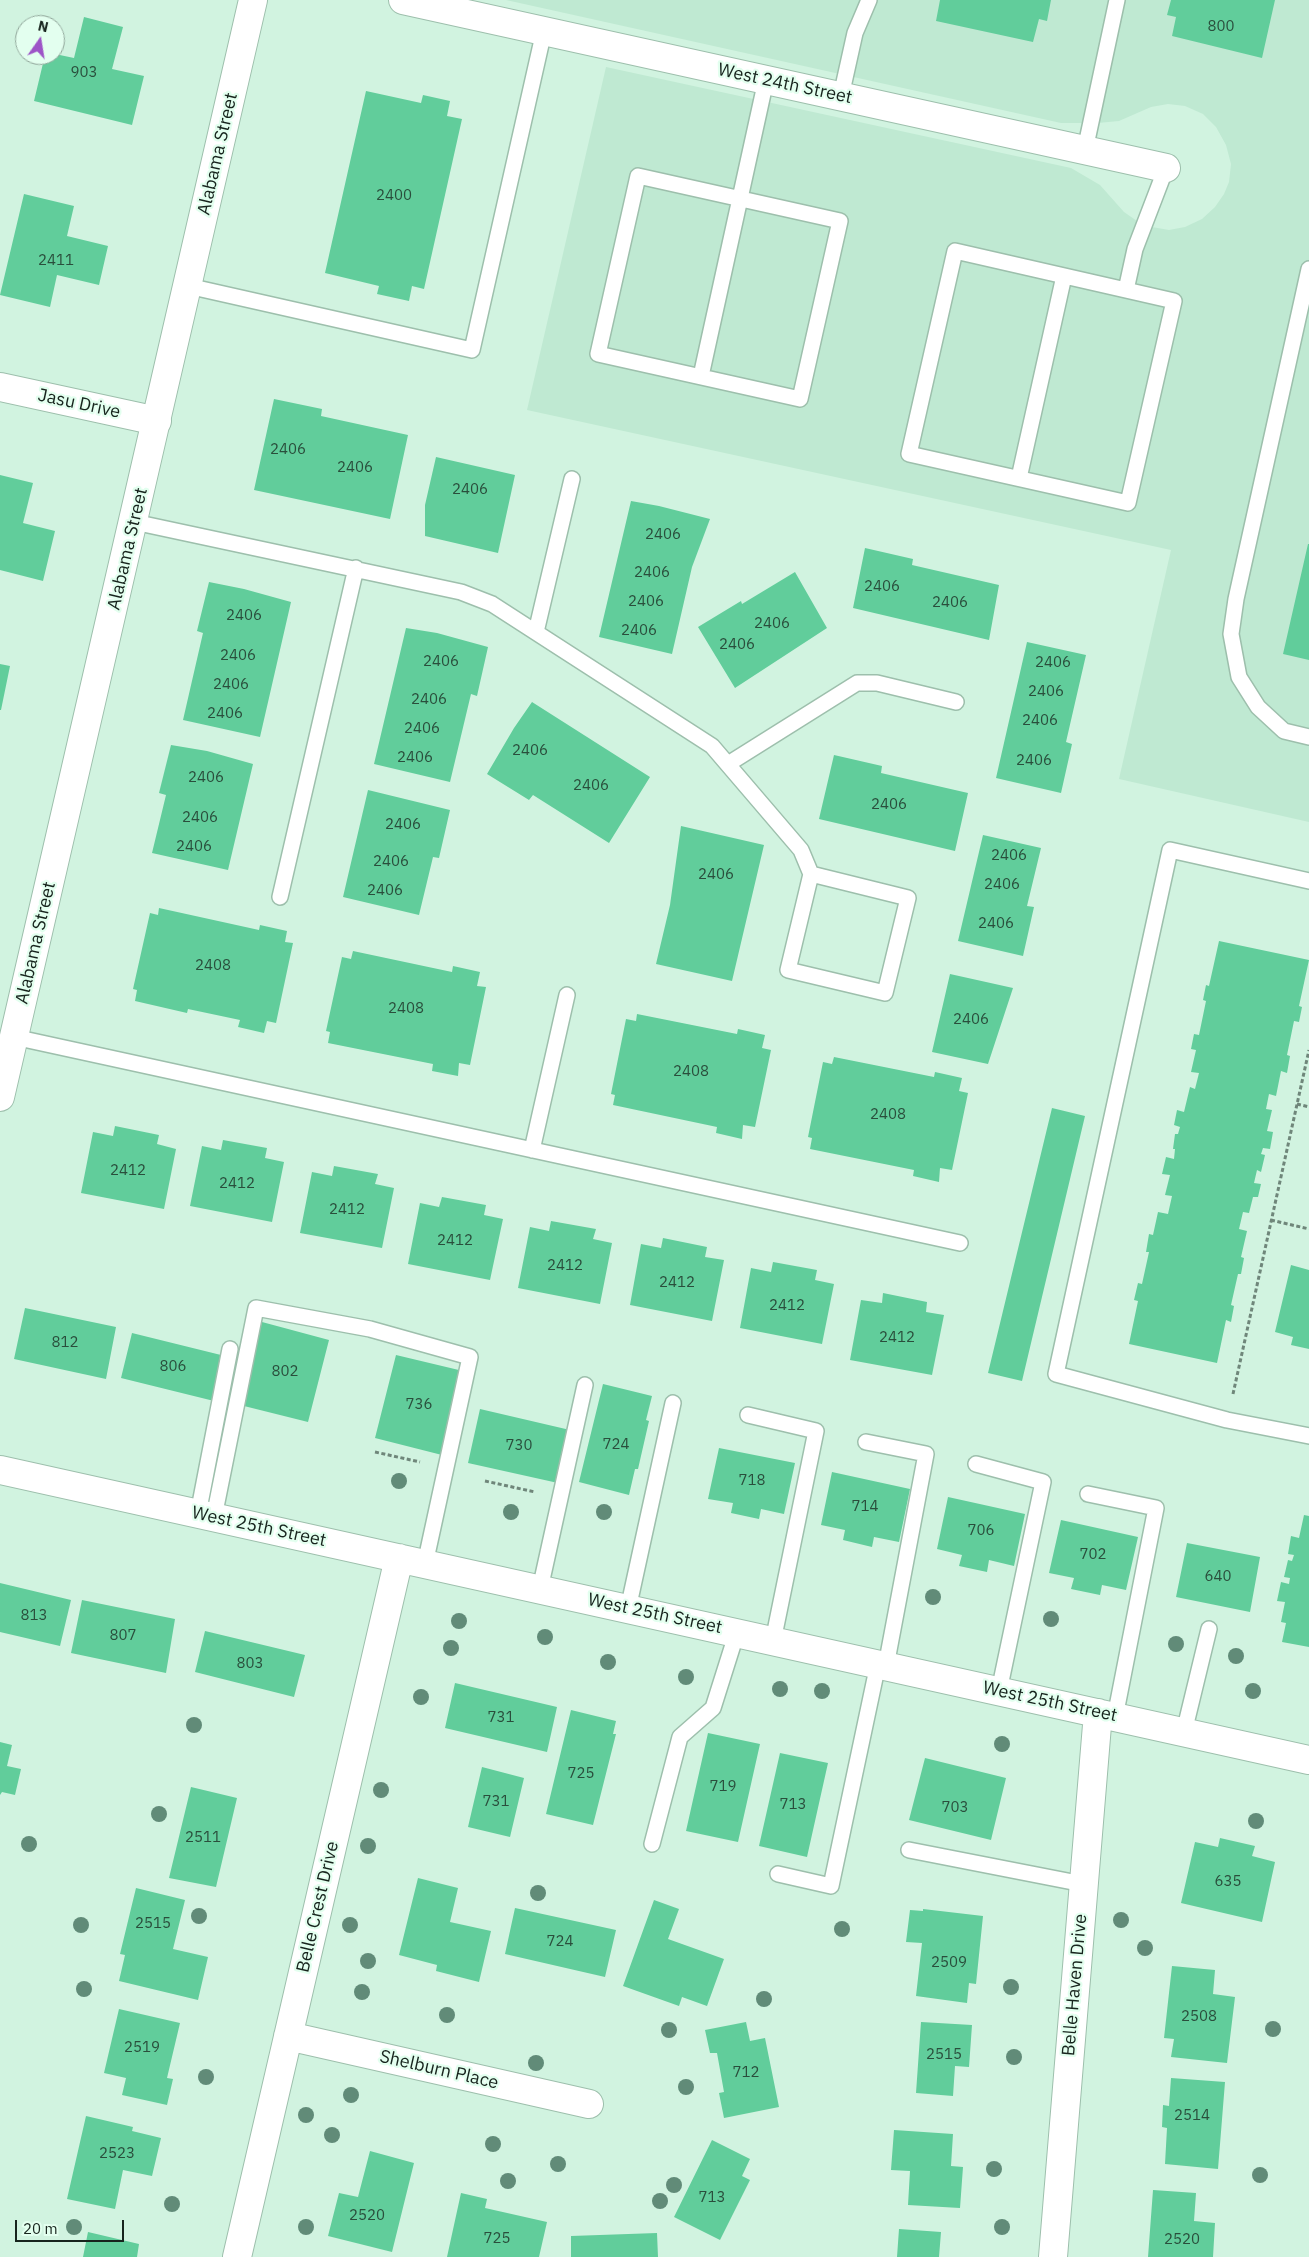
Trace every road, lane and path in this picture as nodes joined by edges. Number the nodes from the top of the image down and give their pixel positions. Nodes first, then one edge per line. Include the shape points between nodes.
1 (254, 0) edge
2 (403, 0) edge
3 (869, 0) edge
4 (1117, 0) edge
5 (474, 8) edge
6 (544, 31) junction
7 (766, 80) junction
8 (841, 96) junction
9 (1085, 150) junction
10 (1166, 168) joint
11 (740, 198) junction
12 (1309, 269) edge
13 (1064, 276) junction
14 (188, 286) junction
15 (1126, 290) junction
16 (700, 376) junction
17 (0, 386) edge
18 (157, 421) junction
19 (1019, 478) junction
20 (572, 479) dead end
21 (134, 522) junction
22 (356, 568) junction
23 (536, 632) junction
24 (956, 702) dead end
25 (1309, 736) edge
26 (728, 764) junction
27 (811, 874) junction
28 (1309, 881) edge
29 (280, 897) dead end
30 (568, 995) dead end
31 (14, 1037) junction
32 (1309, 1050) edge
33 (0, 1097) edge
34 (1297, 1104) junction
35 (1309, 1107) edge
36 (532, 1150) junction
37 (1271, 1220) junction
38 (1309, 1229) edge
39 (960, 1243) dead end
40 (230, 1349) dead end
41 (585, 1385) dead end
42 (673, 1402) dead end
43 (748, 1415) dead end
44 (1227, 1420) junction
45 (1309, 1436) edge
46 (866, 1442) dead end
47 (375, 1452) dead end
48 (423, 1463) dead end
49 (976, 1464) dead end
50 (0, 1470) edge
51 (485, 1481) dead end
52 (537, 1493) dead end
53 (1088, 1494) dead end
54 (206, 1516) junction
55 (412, 1561) junction
56 (540, 1589) junction
57 (628, 1609) junction
58 (1209, 1629) dead end
59 (737, 1632) junction
60 (773, 1641) junction
61 (882, 1665) junction
62 (999, 1691) junction
63 (1106, 1715) junction
64 (1184, 1732) junction
65 (1309, 1760) edge
66 (652, 1844) dead end
67 (909, 1850) dead end
68 (778, 1874) dead end
69 (1083, 1884) junction
70 (288, 2036) junction
71 (590, 2104) dead end
72 (237, 2257) edge
73 (1053, 2257) edge

1 - 14 street, Alabama Street
2 - 5 street, West 24th Street
3 - 8 lane via 855,33
4 - 9 lane
5 - 6 street, West 24th Street
6 - 7 street, West 24th Street
6 - 14 lane via 472,350
7 - 8 street, West 24th Street
7 - 11 lane
8 - 9 street, West 24th Street
9 - 10 street, West 24th Street
10 - 15 lane via 1135,250
11 - 16 lane
11 - 16 lane via 840,221 800,399
11 - 16 lane via 638,176 602,335 598,354
12 - 25 lane via 1231,634 1239,677 1258,707 1284,731
13 - 15 lane
13 - 19 lane
13 - 19 lane via 955,251 911,444 909,454
14 - 18 street, Alabama Street
15 - 19 lane via 1174,301 1128,503
17 - 18 street, Jasu Drive
18 - 21 street, Alabama Street
20 - 23 lane
21 - 22 lane
21 - 31 street, Alabama Street
22 - 23 lane via 461,592 492,604
22 - 29 lane
23 - 26 lane via 712,746
24 - 26 lane via 877,683 856,683
26 - 27 lane via 801,850
27 - 27 lane via 908,898 885,993 788,970
28 - 44 lane via 1170,850 1056,1374
30 - 36 lane
31 - 33 street, Alabama Street
31 - 36 lane
32 - 34 path
34 - 35 path
34 - 37 path
36 - 39 lane
37 - 38 path
37 - 44 path
40 - 54 lane
41 - 56 lane
42 - 57 lane
43 - 60 lane via 816,1430
44 - 45 lane
46 - 61 lane via 926,1454
47 - 48 path
49 - 62 lane via 1043,1482
50 - 54 street, West 25th Street
51 - 52 path
53 - 63 lane via 1156,1508
54 - 55 street, West 25th Street
54 - 55 lane via 256,1308 370,1329 470,1357
55 - 56 street, West 25th Street
55 - 70 street, Belle Crest Drive
56 - 57 street, West 25th Street
57 - 59 street, West 25th Street
58 - 64 lane
59 - 60 street, West 25th Street
59 - 66 lane via 713,1708 680,1737
60 - 61 street, West 25th Street
61 - 62 street, West 25th Street
61 - 68 lane via 831,1886
62 - 63 street, West 25th Street
63 - 64 street, West 25th Street
63 - 69 street, Belle Haven Drive
64 - 65 street, West 25th Street
67 - 69 lane
69 - 73 street, Belle Haven Drive
70 - 71 street, Shelburn Place
70 - 72 street, Belle Crest Drive

